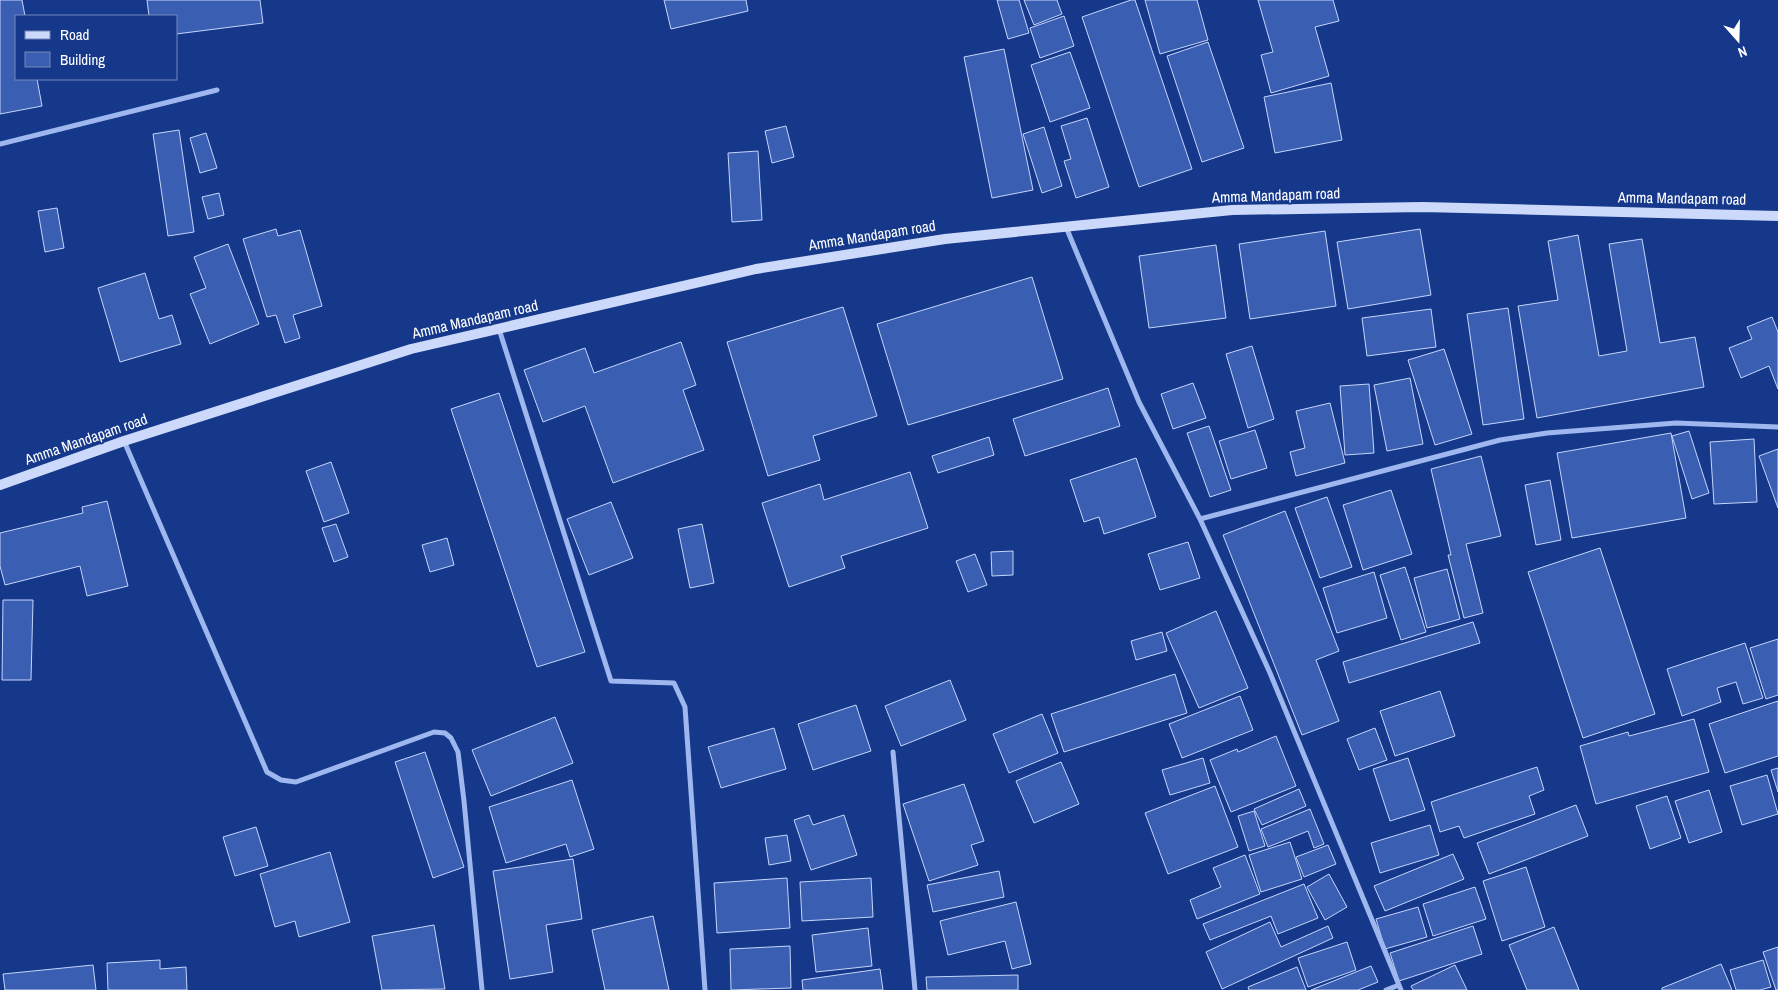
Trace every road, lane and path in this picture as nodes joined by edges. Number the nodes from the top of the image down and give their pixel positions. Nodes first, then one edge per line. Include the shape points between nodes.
1 (217, 90) dead end
2 (0, 144) edge
3 (1778, 216) edge
4 (1066, 227) junction
5 (498, 329) junction
6 (1778, 427) edge
7 (124, 441) junction
8 (0, 485) edge
9 (1200, 519) junction
10 (893, 752) dead end
11 (1400, 988) edge
12 (482, 990) edge
13 (705, 990) edge
14 (915, 990) edge
15 (1386, 990) edge

1 - 2 street
3 - 4 main road, Amma Mandapam road via 1423,207 1232,210
4 - 5 main road, Amma Mandapam road via 945,239 756,269
4 - 9 street via 1139,402
5 - 7 main road, Amma Mandapam road via 411,349
5 - 13 street via 611,681 674,683 685,707
6 - 9 street via 1676,423 1596,428 1500,440
7 - 8 main road, Amma Mandapam road
7 - 12 street via 267,772 281,780 296,782 434,732 445,733 454,742 464,802
9 - 11 street via 1270,673
10 - 14 street
11 - 15 street

